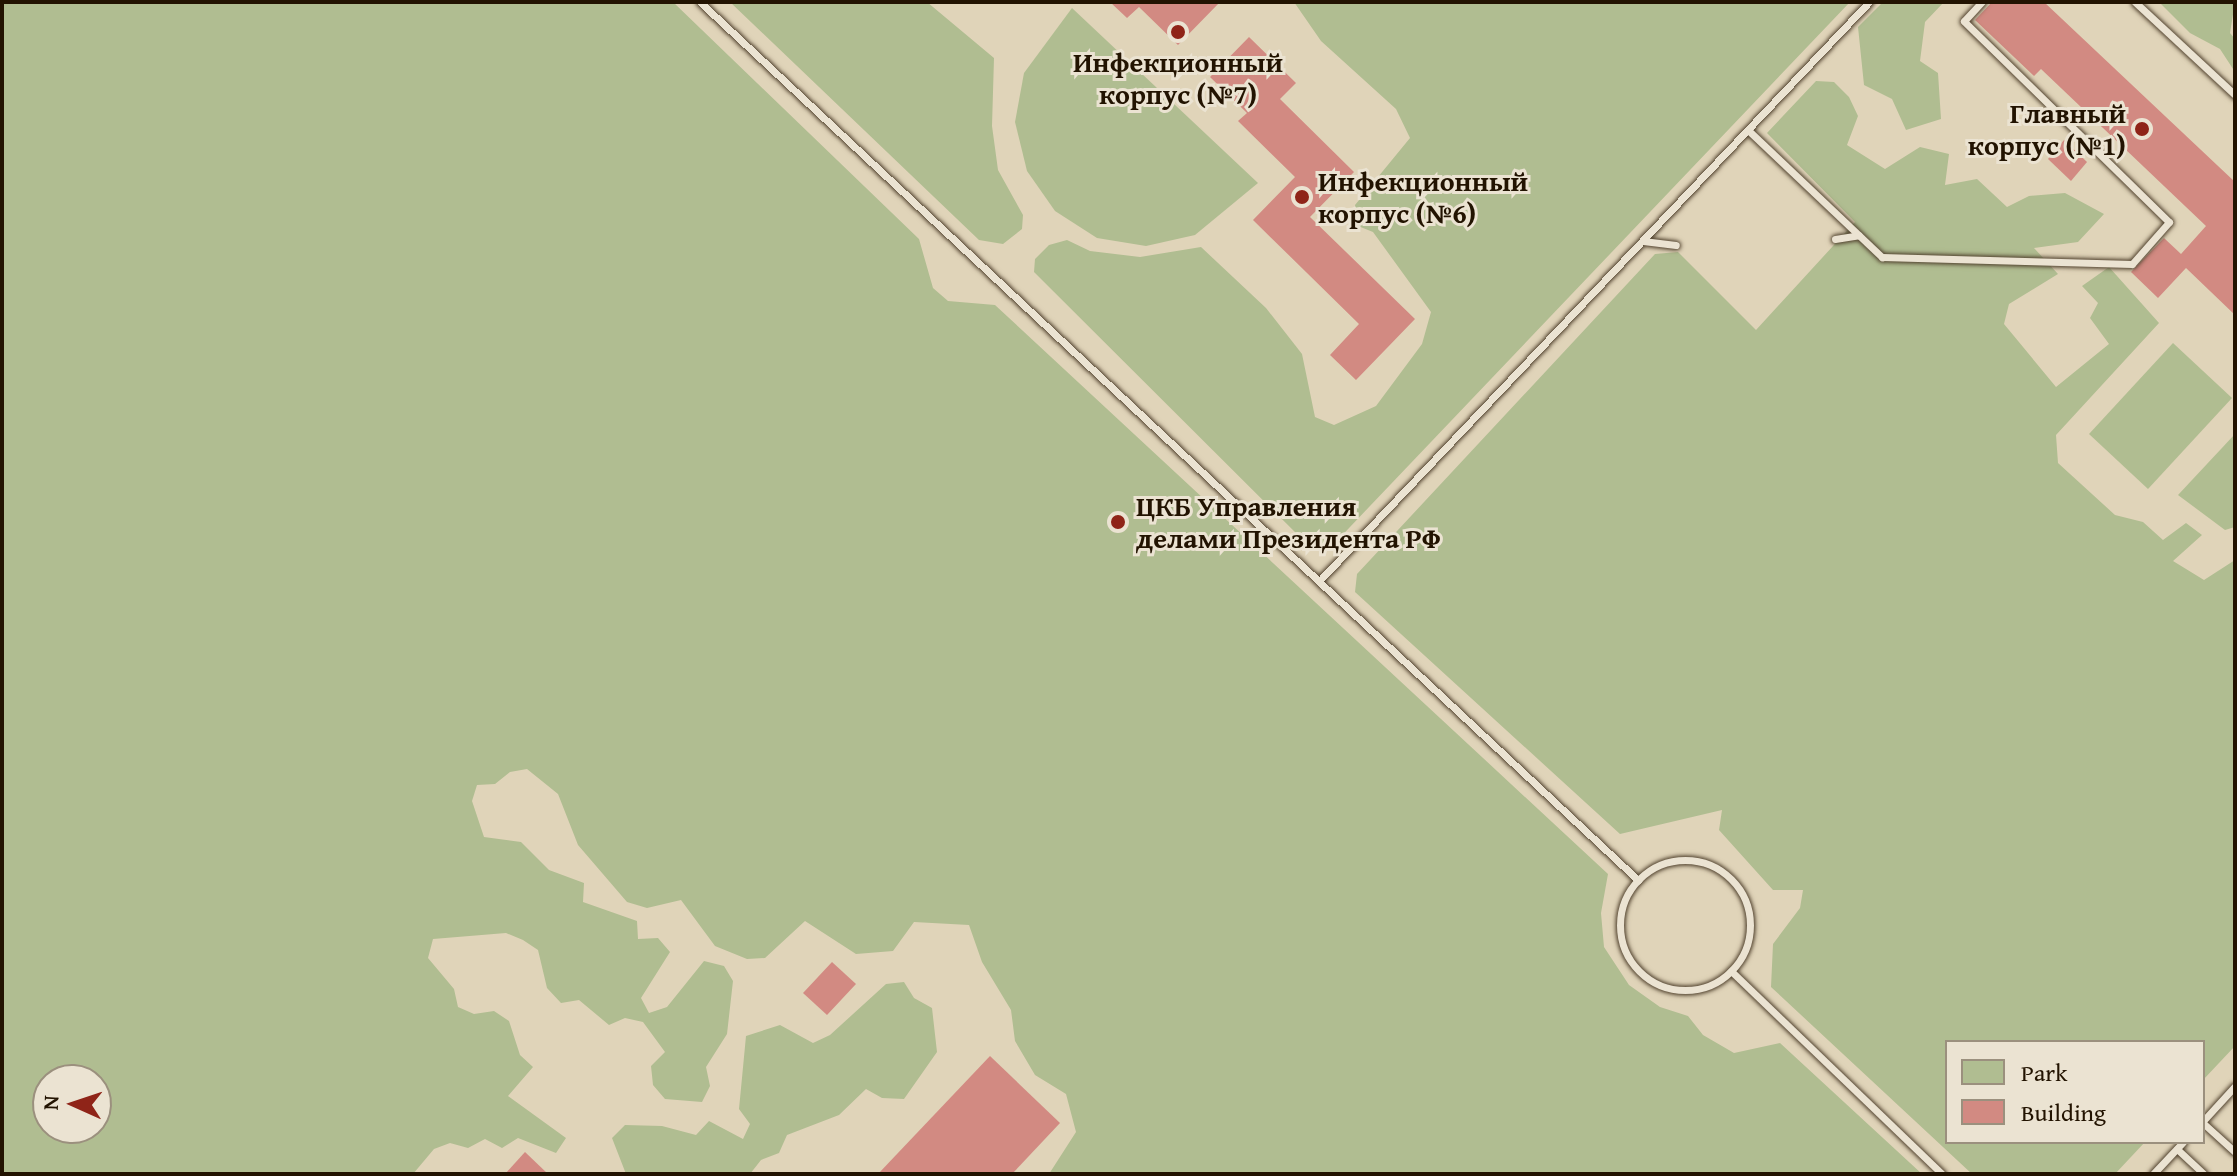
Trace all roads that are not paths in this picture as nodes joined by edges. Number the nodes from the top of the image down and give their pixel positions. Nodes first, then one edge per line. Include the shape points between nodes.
1 (700, 2) edge
2 (1869, 2) edge
3 (1982, 2) edge
4 (2135, 2) edge
5 (2235, 95) edge
6 (1748, 130) junction
7 (1859, 235) junction
8 (1835, 239) dead end
9 (1643, 241) junction
10 (1676, 245) dead end
11 (1321, 579) junction
12 (1638, 880) junction
13 (1731, 971) junction
14 (2235, 1086) edge
15 (2205, 1120) edge
16 (2205, 1124) edge
17 (2181, 1144) edge
18 (2177, 1149) junction
19 (2235, 1152) edge
20 (1942, 1174) edge
21 (2153, 1174) edge
22 (2204, 1174) edge

1 - 11 lane
2 - 6 lane
3 - 7 lane via 1964,21 2169,222 2132,264 1882,257
4 - 5 lane
6 - 7 lane
6 - 9 lane
7 - 8 lane
9 - 10 lane
9 - 11 lane
11 - 12 lane
12 - 13 lane via 1628,893 1620,926 1625,951 1639,972 1653,982 1685,990 1702,988
12 - 13 lane via 1659,866 1684,860 1701,862 1730,879 1744,900 1750,925
13 - 20 lane
14 - 15 lane
16 - 19 lane
17 - 18 lane
18 - 21 lane
18 - 22 lane

